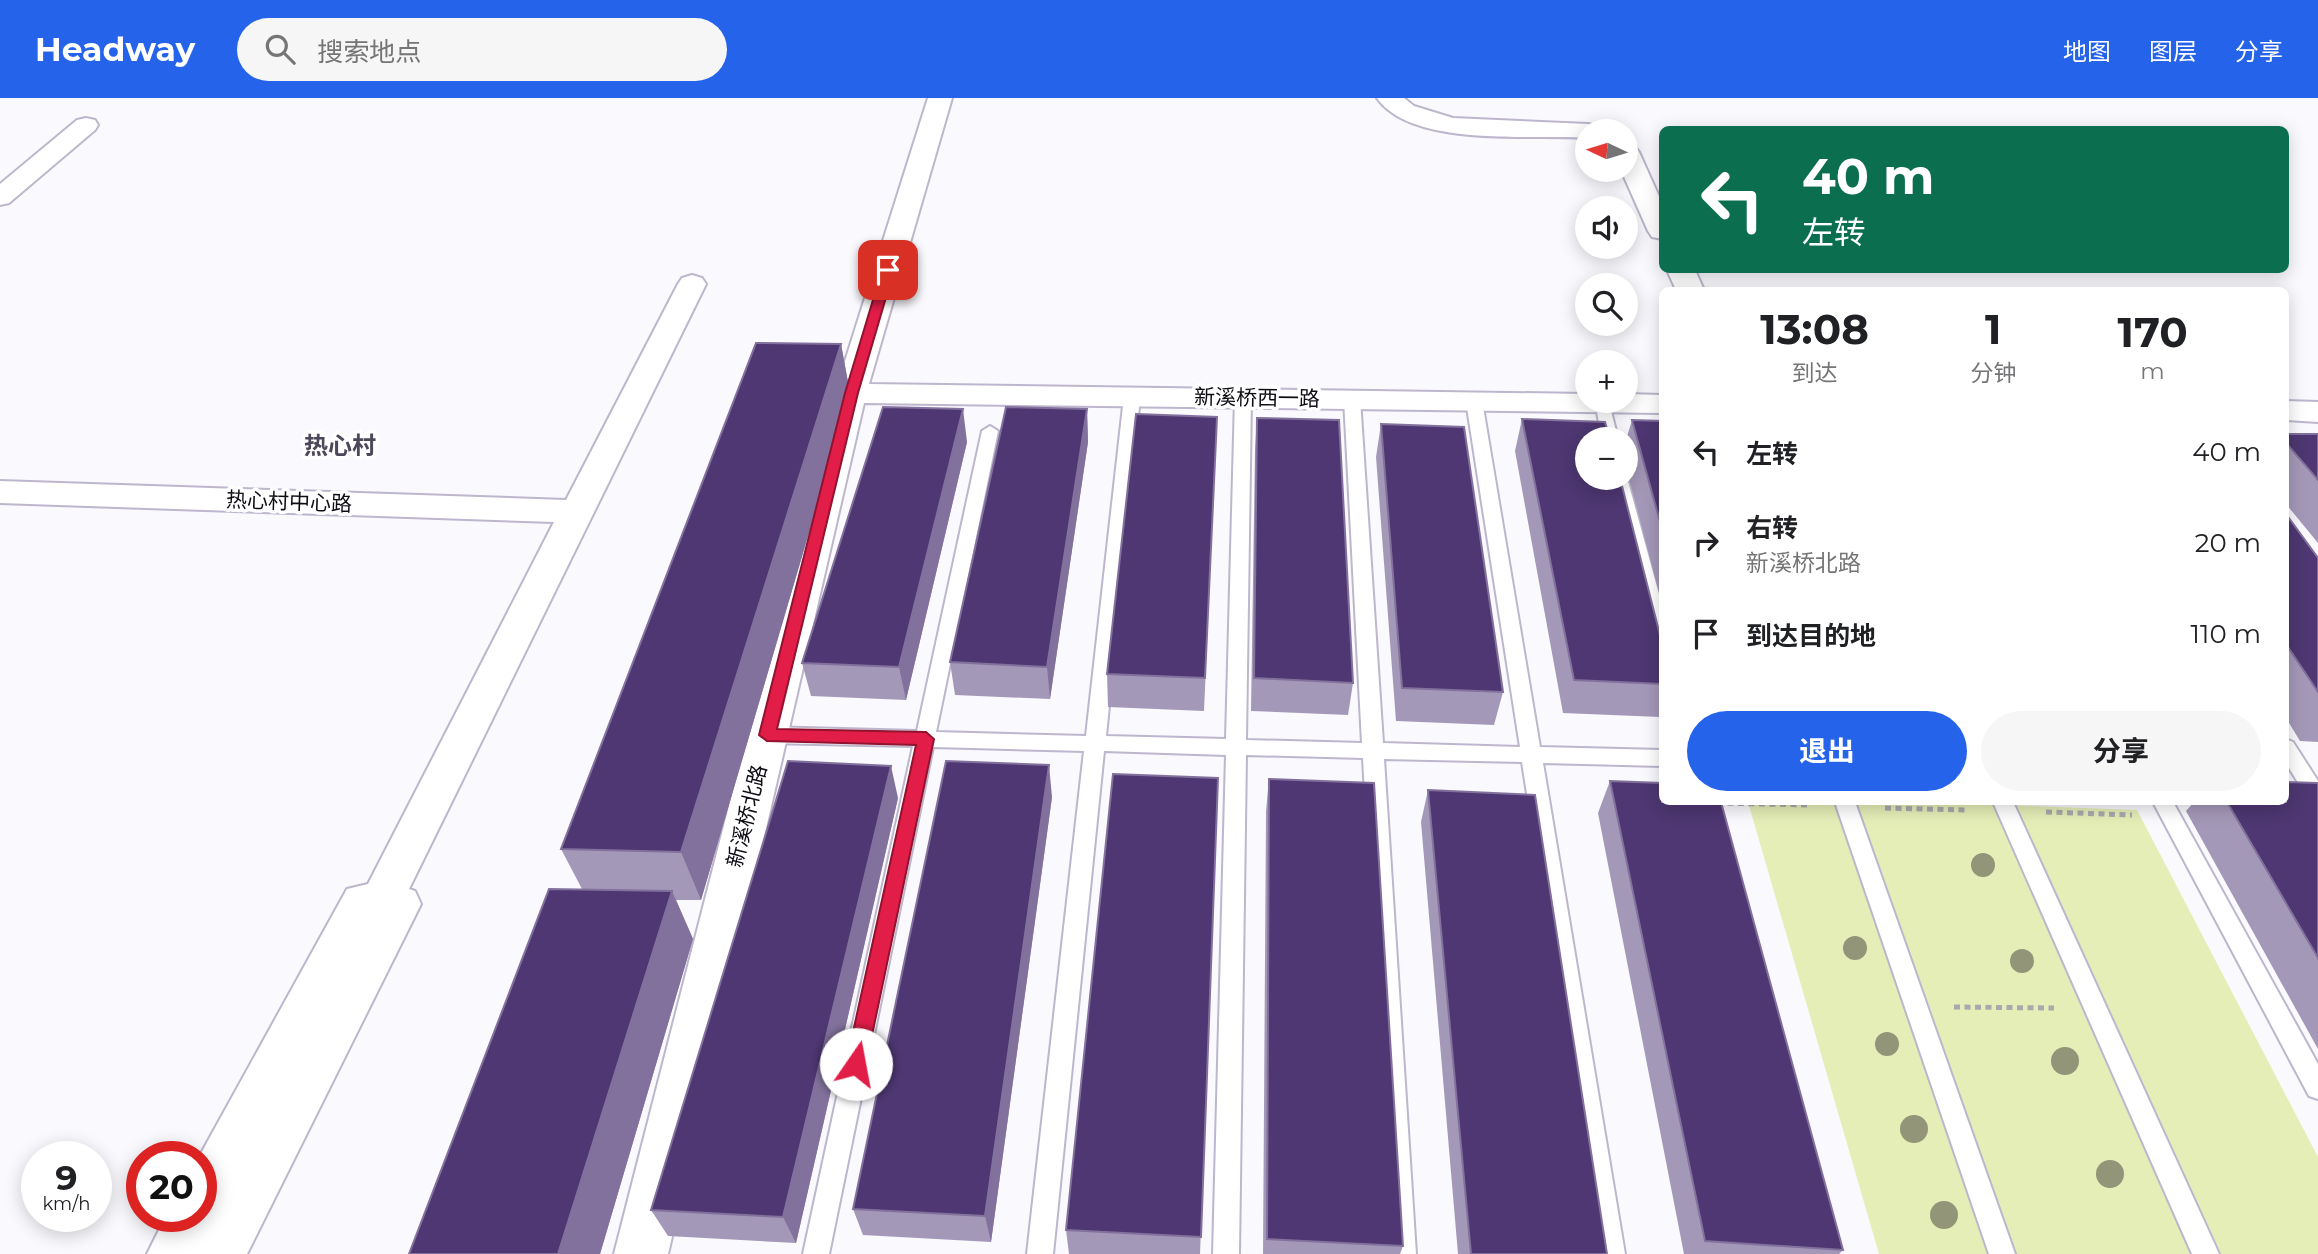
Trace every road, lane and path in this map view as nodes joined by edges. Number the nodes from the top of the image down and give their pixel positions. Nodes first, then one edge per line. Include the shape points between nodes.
1 (940, 98) edge
2 (1389, 98) edge
3 (86, 125) dead end
4 (1575, 130) edge
5 (1638, 178) edge
6 (0, 197) edge
7 (1659, 224) edge
8 (692, 284) dead end
9 (851, 393) junction
10 (1132, 397) junction
11 (1243, 398) junction
12 (1352, 399) junction
13 (1474, 401) junction
14 (1575, 403) edge
15 (1638, 404) edge
16 (1659, 404) edge
17 (2289, 411) edge
18 (2318, 412) edge
19 (990, 431) dead end
20 (1623, 490) edge
21 (0, 492) edge
22 (577, 512) junction
23 (1659, 627) edge
24 (767, 735) junction
25 (926, 739) junction
26 (1094, 744) junction
27 (1234, 747) junction
28 (1372, 751) junction
29 (2289, 752) edge
30 (1531, 755) junction
31 (1659, 758) edge
32 (2302, 775) edge
33 (2318, 798) edge
34 (1846, 805) edge
35 (1926, 805) edge
36 (2005, 806) edge
37 (2167, 809) edge
38 (380, 903) junction
39 (1915, 1006) junction
40 (2096, 1009) junction
41 (2318, 1088) edge
42 (217, 1174) edge
43 (186, 1232) edge
44 (174, 1254) edge
45 (219, 1254) edge
46 (641, 1254) edge
47 (816, 1254) edge
48 (1040, 1254) edge
49 (1226, 1254) edge
50 (1403, 1254) edge
51 (1612, 1254) edge
52 (2001, 1254) edge
53 (2206, 1254) edge

1 - 9 street, 新溪桥北路
2 - 4 street via 1398,110 1438,123
3 - 6 street
5 - 7 street
8 - 22 street
9 - 10 street, 新溪桥西一路
9 - 24 street, 新溪桥北路
10 - 11 street, 新溪桥西一路
10 - 26 lane
11 - 12 street, 新溪桥西一路
11 - 27 lane
12 - 13 street, 新溪桥西一路
12 - 28 lane
13 - 14 street, 新溪桥西一路
13 - 30 lane
15 - 16 street, 新溪桥西一路
17 - 18 street
19 - 25 lane
20 - 23 lane
21 - 22 street, 热心村中心路
22 - 38 street
24 - 25 lane
24 - 46 street, 新溪桥北路
25 - 26 lane
25 - 47 lane
26 - 27 lane
26 - 48 lane
27 - 28 lane
27 - 49 lane
28 - 30 lane
28 - 50 lane
29 - 32 lane
30 - 31 lane
30 - 51 lane
32 - 33 lane
34 - 39 lane
35 - 36 path
36 - 37 path
36 - 40 lane
37 - 41 lane
38 - 42 street via 363,902
38 - 45 street via 399,904
39 - 40 path
39 - 52 lane
40 - 53 lane
43 - 44 street

